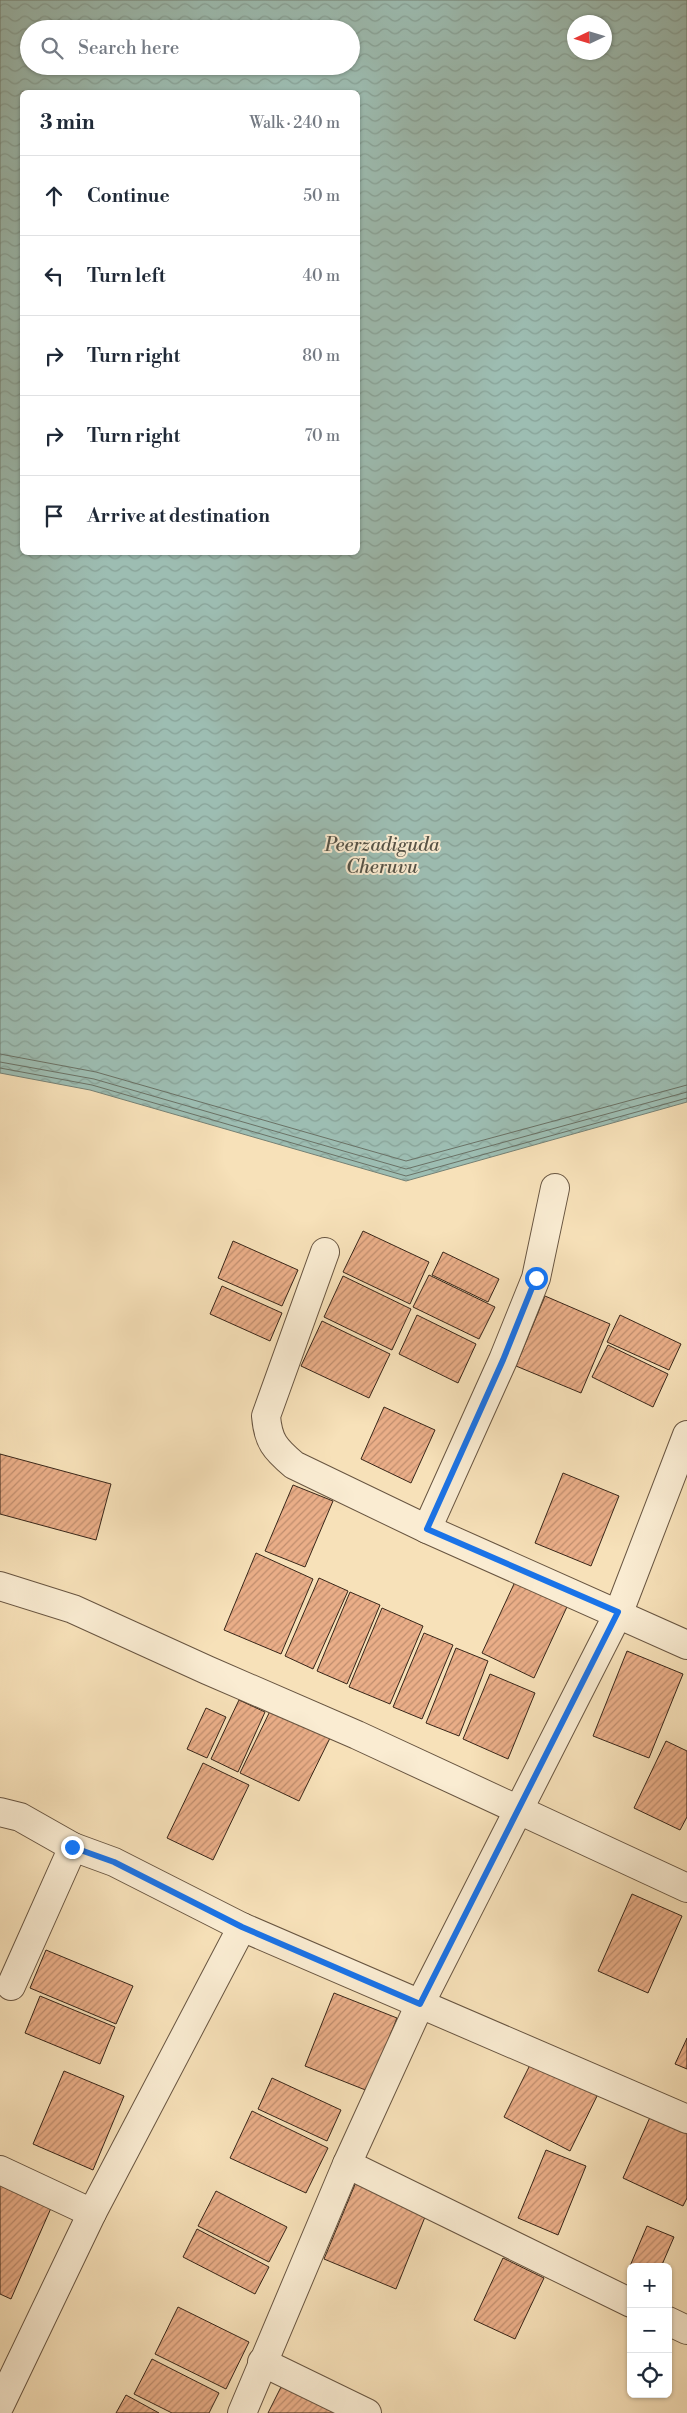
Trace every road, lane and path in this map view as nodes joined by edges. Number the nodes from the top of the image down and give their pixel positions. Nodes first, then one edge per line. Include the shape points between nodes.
1 (555, 1188) dead end
2 (325, 1252) dead end
3 (685, 1446) edge
4 (427, 1529) junction
5 (0, 1586) edge
6 (618, 1612) junction
7 (687, 1644) edge
8 (520, 1810) junction
9 (0, 1812) edge
10 (72, 1847) junction
11 (687, 1888) edge
12 (242, 1927) junction
13 (11, 1986) dead end
14 (420, 2004) junction
15 (687, 2119) edge
16 (347, 2164) junction
17 (0, 2170) edge
18 (92, 2212) junction
19 (627, 2301) edge
20 (672, 2323) edge
21 (687, 2330) edge
22 (262, 2362) junction
23 (0, 2405) edge
24 (242, 2413) edge
25 (367, 2413) edge

1 - 4 street via 536,1278
2 - 4 street via 266,1416 267,1431 276,1450 294,1465
3 - 6 street
4 - 6 street
5 - 8 street via 73,1609
6 - 7 street
6 - 8 street
8 - 11 street
8 - 14 street
9 - 10 street via 20,1817
10 - 12 street via 114,1862
10 - 13 street
12 - 14 street
12 - 18 street
14 - 15 street
14 - 16 street
16 - 19 street
16 - 22 street
17 - 18 street
18 - 23 street
20 - 21 street
22 - 24 street
22 - 25 street

